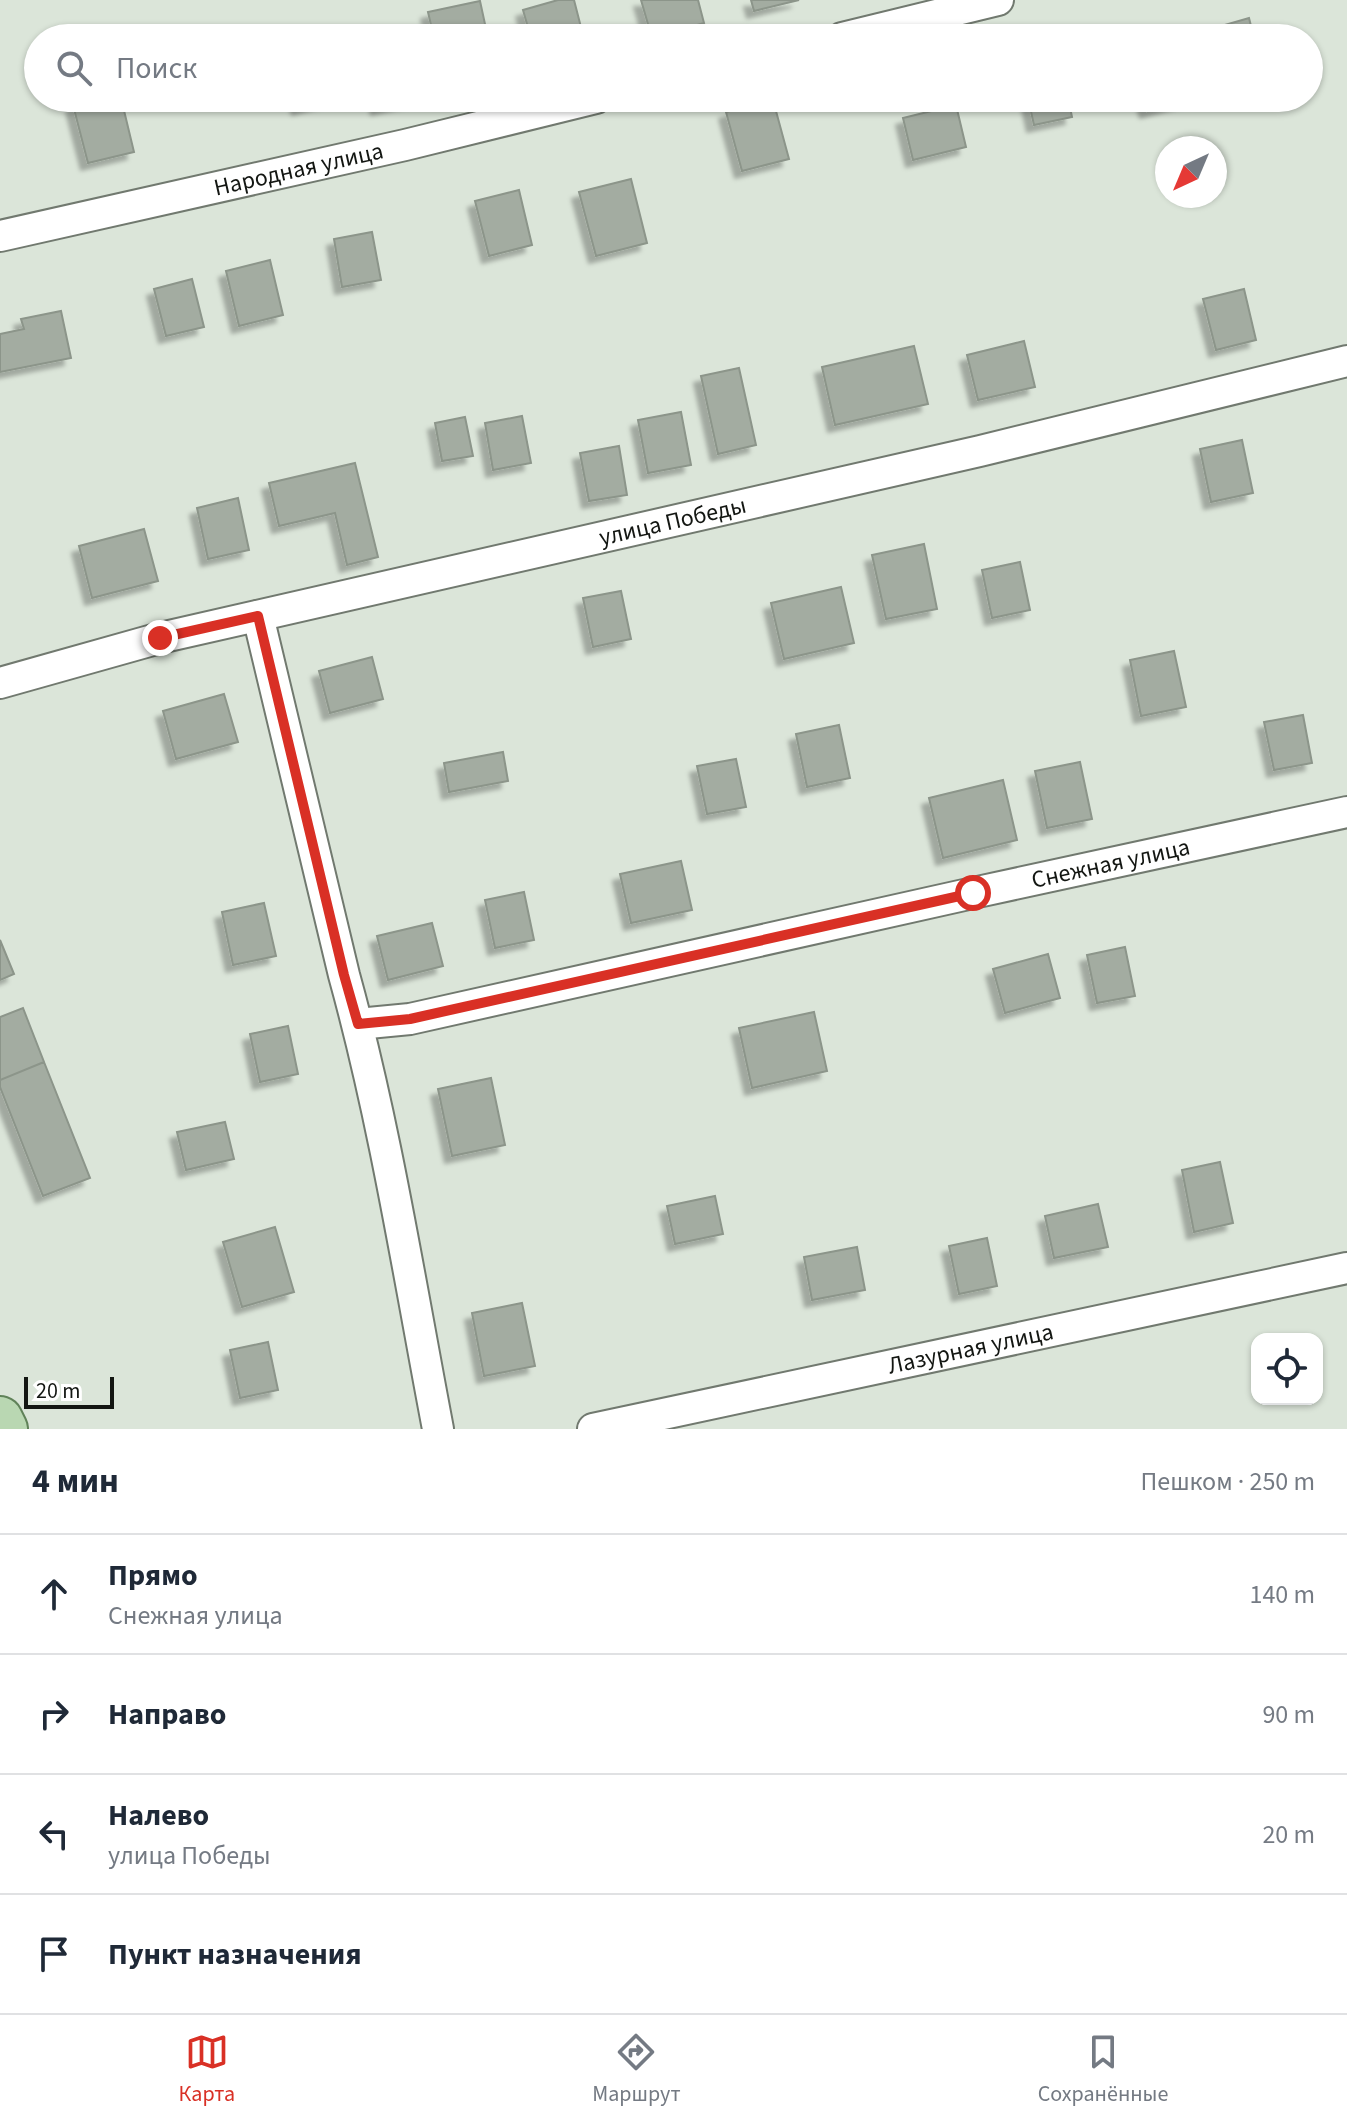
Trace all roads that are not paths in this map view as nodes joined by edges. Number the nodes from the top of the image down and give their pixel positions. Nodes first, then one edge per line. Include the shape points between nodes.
1 (998, 0) edge
2 (899, 24) edge
3 (539, 112) edge
4 (0, 236) edge
5 (1347, 361) edge
6 (258, 616) junction
7 (0, 683) edge
8 (1347, 812) edge
9 (358, 1024) junction
10 (1347, 1268) edge
11 (0, 1419) edge
12 (5, 1429) edge
13 (438, 1429) edge
14 (593, 1429) edge

1 - 2 street
3 - 4 street, Народная улица
5 - 6 street, улица Победы
6 - 7 street, улица Победы
6 - 9 street
8 - 9 street, Снежная улица via 410,1019
9 - 13 street
10 - 14 street, Лазурная улица
11 - 12 main road

